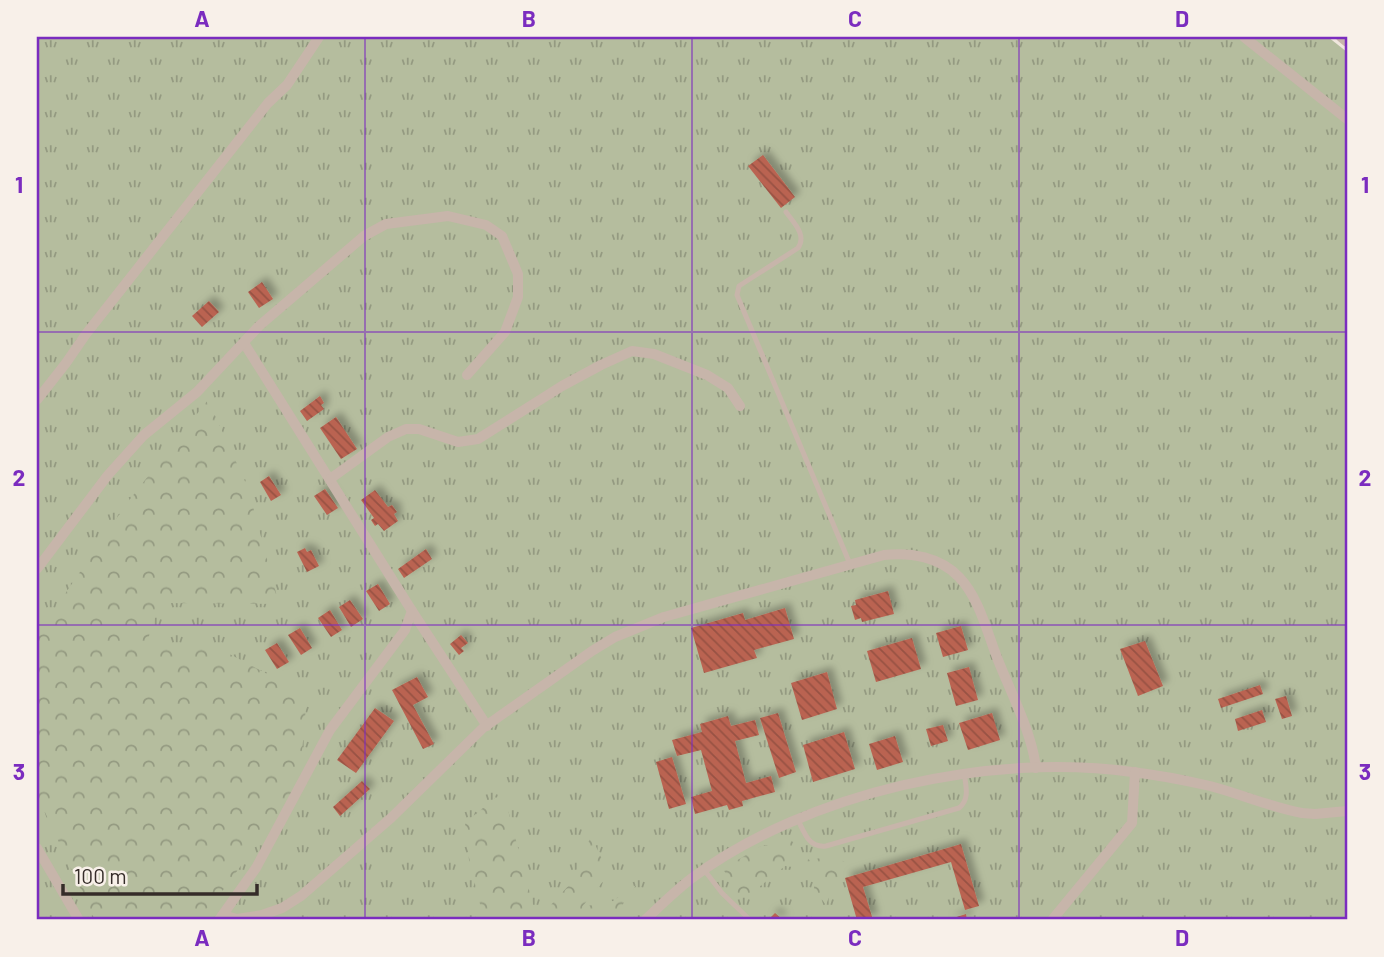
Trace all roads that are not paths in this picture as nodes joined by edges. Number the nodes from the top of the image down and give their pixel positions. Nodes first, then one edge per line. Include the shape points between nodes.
1 (319, 37) edge
2 (1244, 37) edge
3 (1340, 37) edge
4 (1347, 42) edge
5 (1347, 118) edge
6 (786, 212) dead end
7 (244, 343) junction
8 (467, 375) dead end
9 (37, 400) edge
10 (740, 406) dead end
11 (330, 479) junction
12 (850, 564) junction
13 (37, 569) edge
14 (412, 611) junction
15 (487, 726) junction
16 (1036, 768) junction
17 (1135, 772) junction
18 (964, 774) junction
19 (1347, 811) edge
20 (799, 820) junction
21 (37, 848) edge
22 (705, 870) junction
23 (221, 918) edge
24 (79, 920) edge
25 (645, 920) edge
26 (750, 920) edge
27 (1052, 920) edge

1 - 9 street via 287,85 259,114
2 - 5 street
3 - 4 street
6 - 12 lane via 802,242 739,286 737,295
7 - 8 street via 364,236 386,224 448,216 486,225 502,236 518,274 518,297 505,332
7 - 11 street
7 - 13 street via 197,392 129,451
10 - 11 street via 728,388 707,375 654,354 632,351 562,386 478,439 458,442 406,429
11 - 14 street
12 - 15 street via 630,630 592,651
12 - 16 street via 909,554 940,563 958,575 979,609
14 - 15 street
14 - 23 street via 405,630 321,744 256,868
15 - 23 street via 301,896 262,915
16 - 17 street
16 - 18 street
17 - 19 street via 1211,786 1302,813
17 - 27 street via 1132,823
18 - 20 street via 889,789
18 - 20 lane via 967,797 959,808 826,846 810,843
20 - 22 street
21 - 24 street
22 - 25 street
22 - 26 lane

